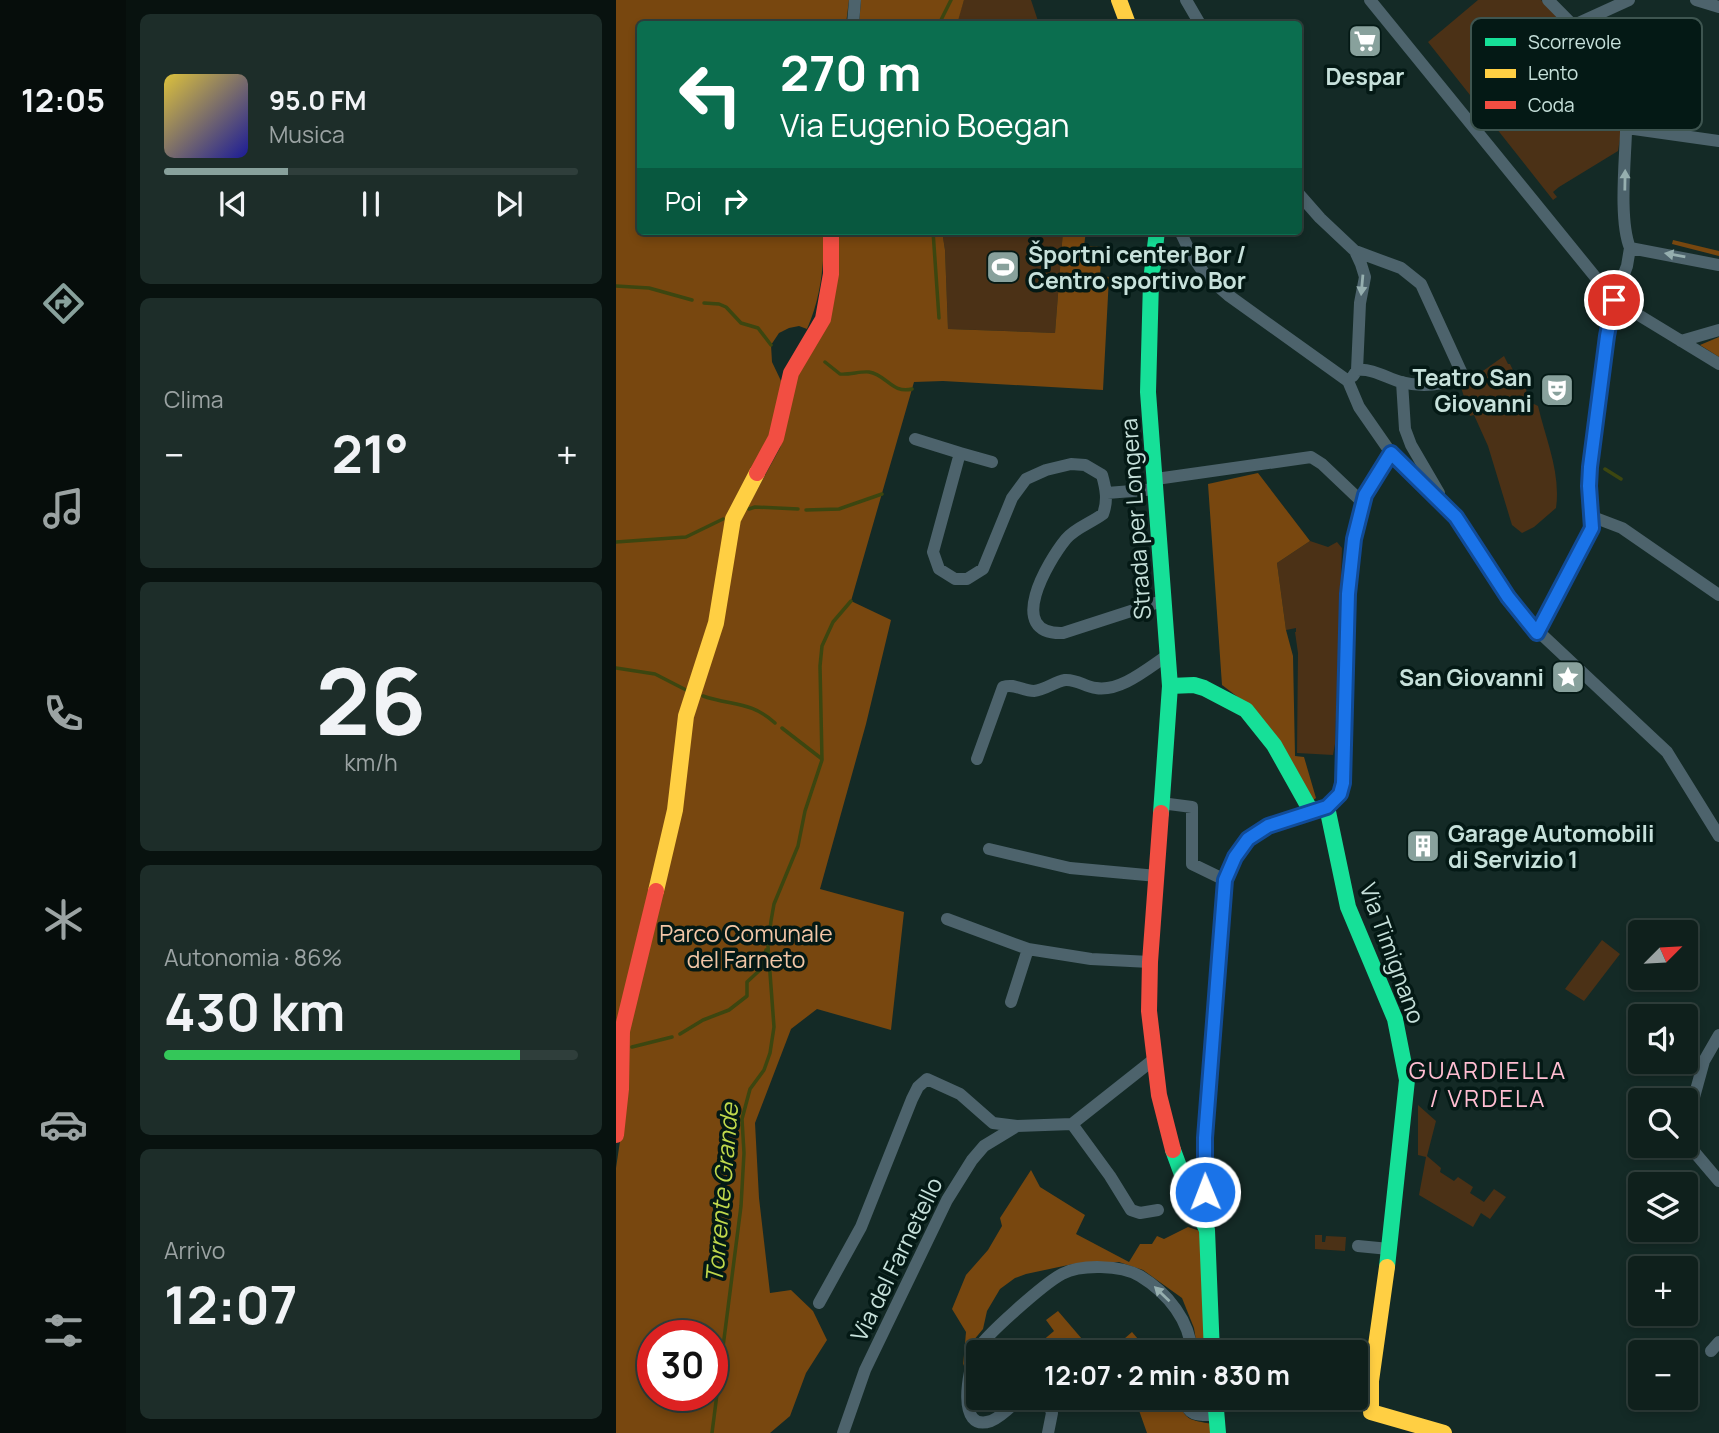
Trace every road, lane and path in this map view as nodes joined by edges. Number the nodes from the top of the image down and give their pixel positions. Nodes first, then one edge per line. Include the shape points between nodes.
1 (855, 0) edge
2 (1119, 0) edge
3 (1186, 0) edge
4 (1370, 0) edge
5 (1548, 0) edge
6 (1629, 0) edge
7 (1696, 0) edge
8 (1719, 7) edge
9 (1565, 18) edge
10 (1590, 18) edge
11 (853, 21) edge
12 (1127, 21) edge
13 (1197, 21) edge
14 (1471, 124) edge
15 (1476, 130) edge
16 (1627, 130) edge
17 (1641, 130) edge
18 (1719, 141) edge
19 (1302, 198) edge
20 (831, 235) edge
21 (1157, 235) edge
22 (1182, 235) edge
23 (1630, 248) junction
24 (1355, 251) junction
25 (1719, 265) edge
26 (1614, 300) junction
27 (1719, 330) edge
28 (1681, 341) junction
29 (1719, 364) edge
30 (1357, 370) junction
31 (1348, 381) junction
32 (1402, 382) junction
33 (915, 439) dead end
34 (960, 453) junction
35 (1391, 453) junction
36 (992, 462) dead end
37 (1157, 484) junction
38 (1107, 493) junction
39 (1362, 502) junction
40 (1447, 506) junction
41 (1592, 517) junction
42 (1719, 595) edge
43 (1165, 600) junction
44 (1537, 633) junction
45 (1168, 655) junction
46 (1170, 686) junction
47 (977, 759) dead end
48 (1161, 803) junction
49 (1319, 809) junction
50 (1719, 835) edge
51 (989, 849) dead end
52 (1157, 876) junction
53 (1225, 880) junction
54 (947, 919) dead end
55 (1028, 949) junction
56 (1150, 962) junction
57 (1011, 1002) dead end
58 (1719, 1035) edge
59 (1153, 1060) junction
60 (1697, 1088) edge
61 (1072, 1124) junction
62 (1017, 1126) junction
63 (616, 1135) edge
64 (1698, 1156) edge
65 (1719, 1181) edge
66 (1158, 1210) dead end
67 (1207, 1230) junction
68 (1358, 1247) dead end
69 (1389, 1249) junction
70 (819, 1303) dead end
71 (984, 1340) edge
72 (1190, 1340) edge
73 (1211, 1340) edge
74 (969, 1410) edge
75 (1006, 1410) edge
76 (1051, 1410) edge
77 (1188, 1410) edge
78 (1216, 1410) edge
79 (1217, 1415) junction
80 (843, 1433) edge
81 (1048, 1433) edge
82 (1218, 1433) edge
83 (1444, 1433) edge

1 - 11 street
2 - 12 street
3 - 13 street
4 - 14 street
5 - 9 street
6 - 10 street
7 - 8 street
15 - 26 street
23 -> 16 street via 1625,228
17 - 18 street
19 - 24 street
20 - 63 street via 831,274 822,319 791,373 776,438 733,519 716,623 686,716 675,810 622,1031
21 - 37 street, Strada per Longera via 1148,381
22 - 31 street via 1206,276 1227,295
25 -> 23 street
23 - 26 street
24 -> 30 street via 1364,277
24 - 32 street via 1401,268 1421,284 1464,378 1430,386
26 - 28 street
26 - 41 street via 1590,467
27 - 28 street
28 - 29 street
30 - 31 street
30 - 32 street
31 - 35 street via 1359,407
32 - 40 street via 1405,429
33 - 34 street
34 - 36 street
34 - 38 street via 933,552 939,569 955,579 967,579 983,569 1018,486 1034,474 1085,465 1102,475
35 - 39 street
35 - 40 street
37 - 38 street
37 - 39 street via 1311,457
37 - 43 street, Strada per Longera
38 - 43 street via 1103,514 1068,537 1034,595 1038,624 1047,631 1063,633
39 - 49 street via 1348,594 1343,783 1340,794
40 - 44 street
41 - 42 street via 1622,528
41 - 44 street via 1590,533
43 - 45 street, Strada per Longera
44 - 50 street via 1667,752
45 - 46 street, Strada per Longera
45 - 47 street via 1121,684 1107,687 1096,689 1067,680 1035,691 1010,684 1003,687
46 - 48 street, Strada per Longera
46 - 49 street, Via Timignano via 1204,688 1246,710
48 - 52 street, Strada per Longera
48 - 53 street via 1192,807 1192,864
49 - 53 street via 1268,826 1248,839
49 - 69 street, Via Timignano via 1404,1057 1407,1093
51 - 52 street via 1070,868
52 - 56 street, Strada per Longera
53 - 67 street via 1205,1138
54 - 55 street
55 - 56 street
55 - 57 street
56 - 59 street, Strada per Longera
58 - 60 street via 1704,1061
59 - 61 street
59 - 67 street, Strada per Longera via 1173,1150
61 - 62 street, Via del Farnetello
61 - 66 street via 1131,1210
62 - 70 street, Via del Farnetello via 993,1123 960,1094 927,1079 918,1087 861,1227
62 - 80 street, Via del Farnetello via 984,1146 947,1200 864,1370
64 - 65 street
67 - 73 street, Strada per Longera
68 - 69 street
69 - 83 street, Via Timignano via 1371,1412
72 -> 71 street via 1180,1315 1139,1275 1125,1270 1075,1269 1062,1274
74 -> 75 street via 986,1422
76 - 81 street
77 - 79 street
78 - 79 street
79 - 82 street

